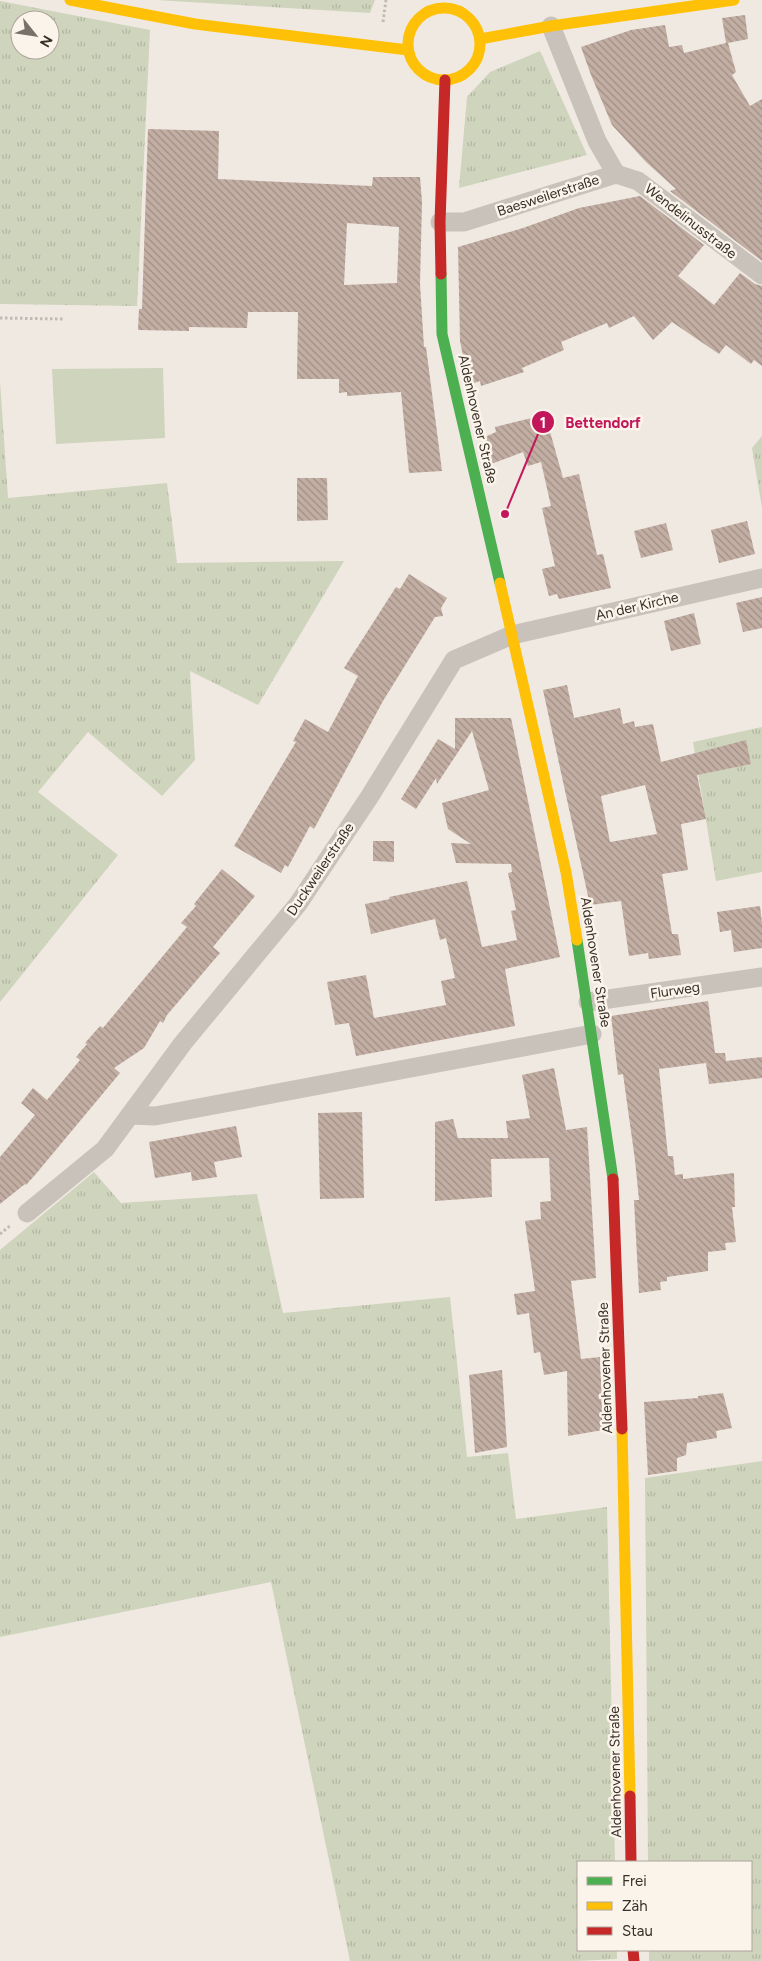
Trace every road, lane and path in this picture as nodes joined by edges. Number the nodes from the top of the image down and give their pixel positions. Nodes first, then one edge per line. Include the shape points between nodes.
1 (70, 0) edge
2 (734, 0) edge
3 (446, 4) edge
4 (551, 26) junction
5 (480, 39) junction
6 (408, 50) junction
7 (445, 80) junction
8 (616, 174) junction
9 (440, 222) junction
10 (762, 275) edge
11 (0, 318) edge
12 (63, 319) dead end
13 (762, 578) edge
14 (512, 635) junction
15 (762, 977) edge
16 (588, 1002) junction
17 (592, 1034) junction
18 (130, 1115) junction
19 (27, 1213) dead end
20 (631, 1861) edge

1 - 6 main road via 195,24
2 - 4 main road
3 - 5 main road via 472,21
3 - 6 main road via 417,19 408,33
4 - 5 main road
4 - 8 street, Baesweilerstraße via 597,141
5 - 7 main road via 477,58 471,67 455,78
6 - 7 main road via 420,72
7 - 9 main road, Aldenhovener Straße
8 - 9 street, Baesweilerstraße via 464,222
8 - 10 street, Wendelinusstraße via 638,180
9 - 14 main road, Aldenhovener Straße via 442,334
11 - 12 path
13 - 14 street, An der Kirche
14 - 16 main road, Aldenhovener Straße via 566,872
14 - 18 street, Duckweilerstraße via 454,660 298,904 183,1043
15 - 16 street, Flurweg
16 - 17 main road, Aldenhovener Straße
17 - 18 street via 155,1116
17 - 20 main road, Aldenhovener Straße via 614,1168
18 - 19 street, Duckweilerstraße via 104,1149

